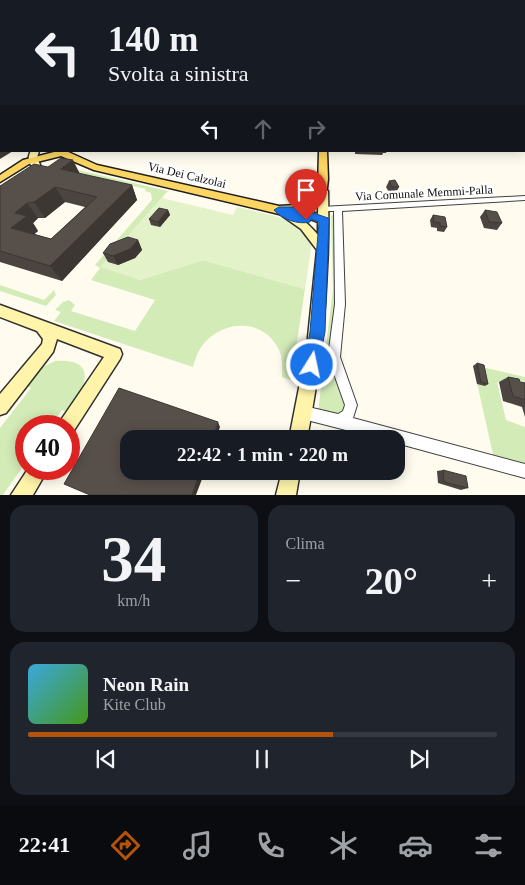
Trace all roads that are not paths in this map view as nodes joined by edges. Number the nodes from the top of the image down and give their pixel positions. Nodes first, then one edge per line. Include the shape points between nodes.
1 (323, 152) edge
2 (67, 153) edge
3 (34, 156) edge
4 (50, 167) junction
5 (94, 167) junction
6 (0, 181) edge
7 (323, 191) junction
8 (525, 198) edge
9 (338, 209) junction
10 (296, 214) junction
11 (324, 215) junction
12 (324, 251) junction
13 (0, 311) edge
14 (42, 325) junction
15 (0, 407) edge
16 (304, 414) junction
17 (74, 415) edge
18 (340, 421) junction
19 (300, 430) edge
20 (525, 471) edge
21 (31, 480) edge
22 (289, 480) edge
23 (21, 495) edge
24 (286, 495) edge

1 - 7 main road
2 - 3 main road
2 - 4 street
2 - 5 main road, Via Dei Calzolai
3 - 4 street
3 - 6 main road
4 - 5 main road
4 - 6 main road
5 - 10 main road, Via Dei Calzolai
7 - 10 main road via 317,202
7 - 11 street
8 - 9 street, Via Comunale Memmi-Palla
9 - 11 street, Via Comunale Memmi-Palla
9 - 18 street via 340,304 334,357 351,405 348,414
10 - 11 street
10 - 12 street
11 - 12 street
12 - 16 street via 318,332
13 - 14 street
14 - 15 street via 50,338 48,347
14 - 17 street via 115,354
16 - 18 street
16 - 19 street
18 - 20 street
21 - 23 street
22 - 24 street

